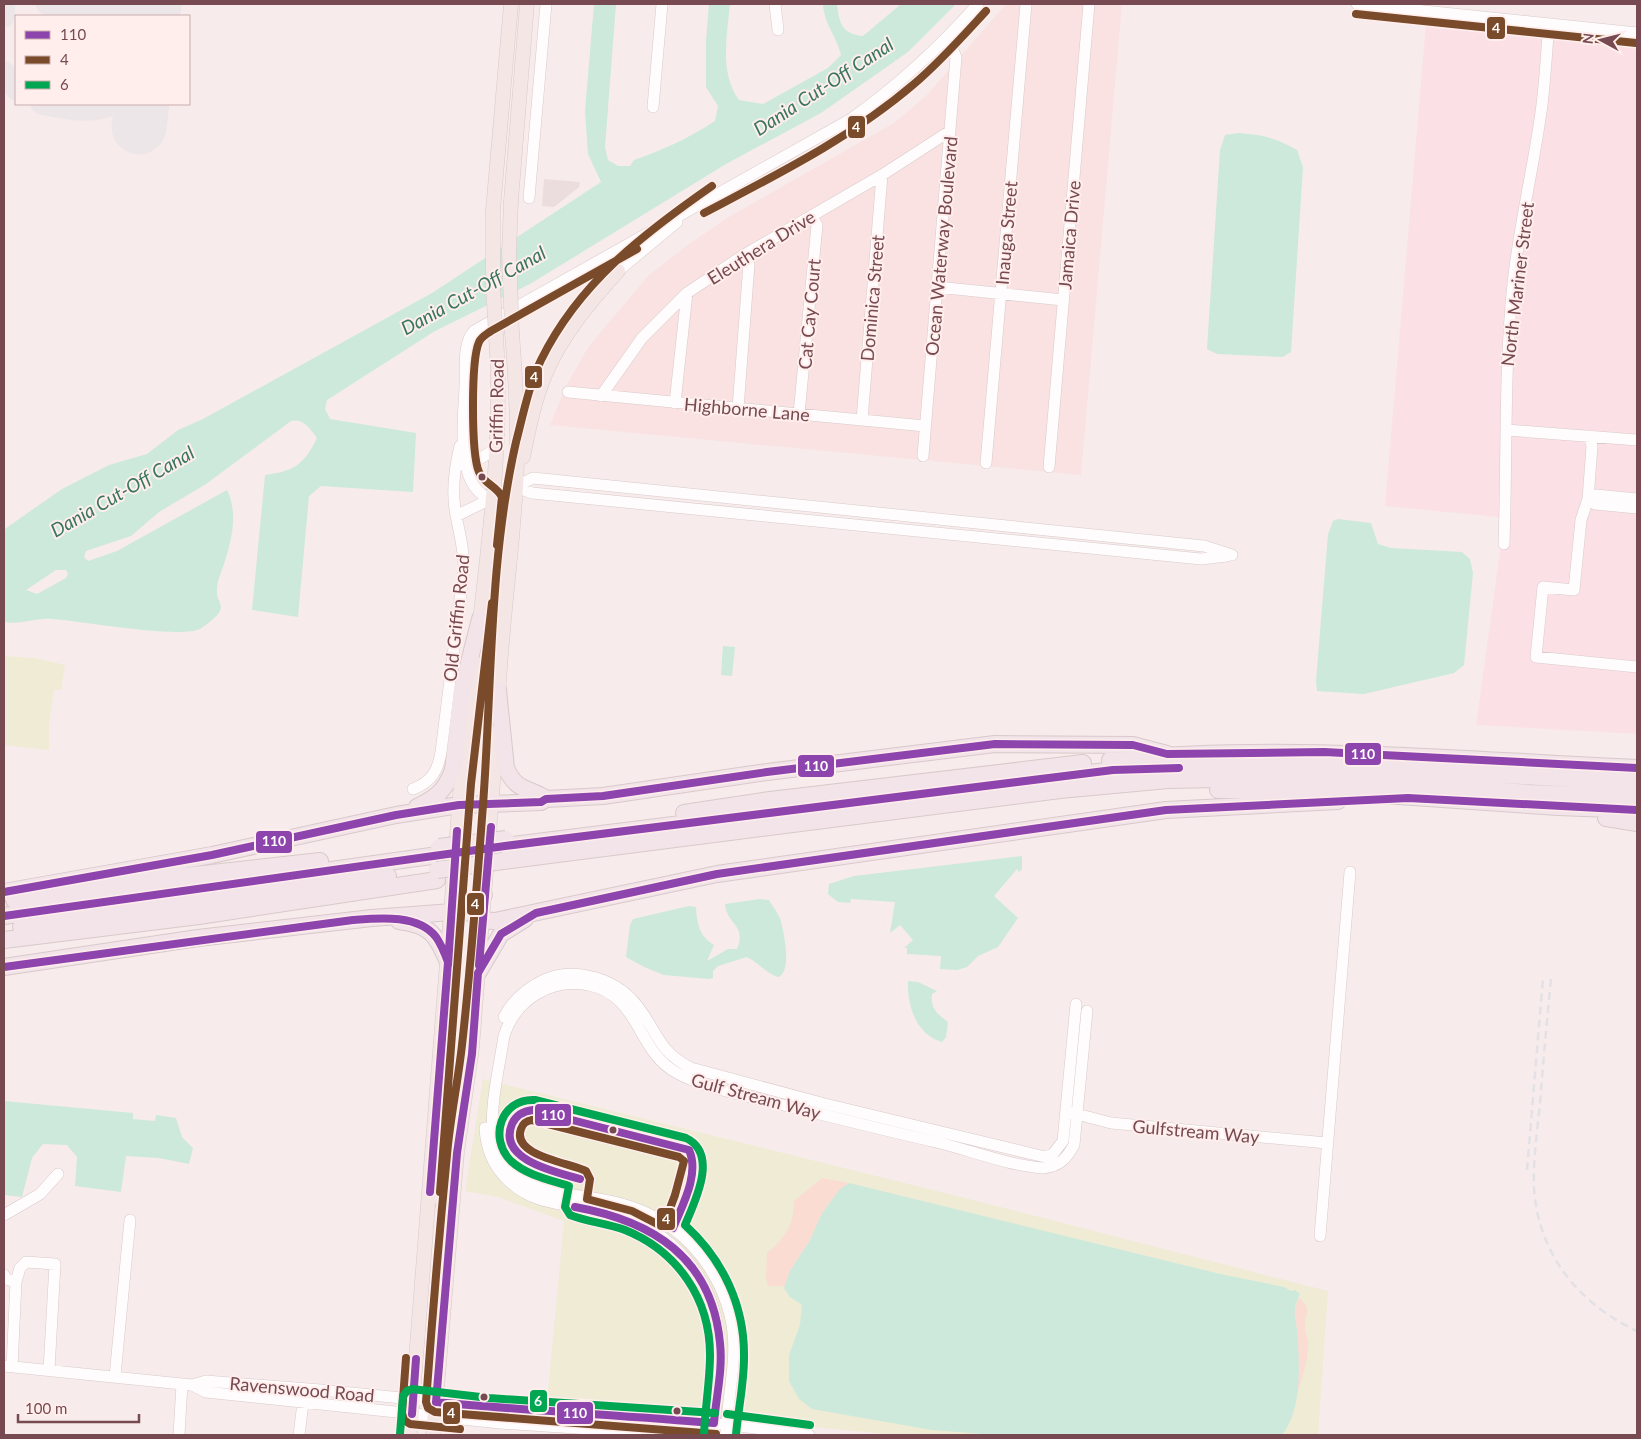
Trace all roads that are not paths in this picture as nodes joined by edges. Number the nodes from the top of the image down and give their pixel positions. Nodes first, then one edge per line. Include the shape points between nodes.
1 (511, 4) edge
2 (527, 4) edge
3 (546, 4) edge
4 (662, 4) edge
5 (775, 4) edge
6 (978, 4) edge
7 (1026, 4) edge
8 (1088, 4) edge
9 (1356, 4) edge
10 (1549, 24) junction
11 (778, 30) dead end
12 (1637, 33) edge
13 (946, 39) junction
14 (653, 107) dead end
15 (950, 131) junction
16 (882, 175) junction
17 (718, 194) junction
18 (529, 198) dead end
19 (811, 216) junction
20 (744, 254) junction
21 (587, 267) junction
22 (618, 271) junction
23 (937, 287) junction
24 (687, 293) junction
25 (1000, 293) junction
26 (1063, 300) junction
27 (568, 392) dead end
28 (601, 396) junction
29 (675, 403) junction
30 (738, 408) junction
31 (799, 414) junction
32 (862, 420) junction
33 (926, 426) junction
34 (1506, 430) junction
35 (462, 434) junction
36 (1589, 436) junction
37 (1637, 440) edge
38 (497, 448) junction
39 (463, 453) junction
40 (923, 456) dead end
41 (986, 463) dead end
42 (1049, 467) dead end
43 (516, 487) junction
44 (492, 499) junction
45 (1588, 499) junction
46 (1637, 499) edge
47 (1637, 508) edge
48 (456, 516) junction
49 (1504, 544) dead end
50 (480, 619) junction
51 (1637, 667) edge
52 (498, 690) junction
53 (1167, 754) junction
54 (1637, 768) edge
55 (1637, 783) edge
56 (413, 789) dead end
57 (1408, 798) junction
58 (1637, 798) edge
59 (546, 799) junction
60 (493, 803) junction
61 (459, 805) junction
62 (1558, 808) junction
63 (1637, 810) edge
64 (408, 813) junction
65 (1637, 822) edge
66 (504, 855) junction
67 (438, 863) junction
68 (1350, 872) dead end
69 (454, 879) joint
70 (4, 892) edge
71 (484, 895) junction
72 (4, 902) edge
73 (458, 910) junction
74 (536, 913) junction
75 (4, 916) edge
76 (372, 918) junction
77 (482, 921) junction
78 (4, 929) edge
79 (4, 940) edge
80 (448, 962) junction
81 (4, 967) edge
82 (478, 973) junction
83 (1076, 1004) dead end
84 (1087, 1011) dead end
85 (439, 1081) junction
86 (1071, 1112) junction
87 (1328, 1143) junction
88 (433, 1151) junction
89 (457, 1153) junction
90 (58, 1174) dead end
91 (4, 1214) edge
92 (130, 1220) dead end
93 (1320, 1236) dead end
94 (449, 1244) junction
95 (4, 1275) edge
96 (16, 1282) junction
97 (8, 1366) edge
98 (49, 1370) junction
99 (115, 1376) junction
100 (187, 1385) junction
101 (413, 1399) junction
102 (303, 1403) junction
103 (436, 1409) junction
104 (412, 1414) junction
105 (714, 1423) junction
106 (726, 1430) edge
107 (178, 1435) edge
108 (300, 1435) edge
109 (410, 1435) edge
110 (433, 1435) edge
111 (679, 1435) edge
112 (714, 1435) edge
113 (809, 1435) edge

1 - 38 main road, Griffin Road, bridge via 493,210 493,286 499,392
2 - 43 main road, Griffin Road, bridge via 509,253 517,425
3 - 18 street
4 - 14 street
5 - 11 street
6 - 13 street
7 - 25 street, Inauga Street
8 - 26 street, Jamaica Drive
9 - 10 street
10 - 12 street
10 - 34 street, North Mariner Street via 1540,118 1513,281 1505,394
13 - 15 street, Ocean Waterway Boulevard via 956,57
13 - 17 street via 897,85 851,119
15 - 16 street, Eleuthera Drive
15 - 23 street, Ocean Waterway Boulevard
16 - 19 street, Eleuthera Drive
16 - 32 street, Dominica Street
17 - 21 street
17 - 22 street via 659,236
19 - 20 street, Eleuthera Drive
19 - 31 street, Cat Cay Court via 817,226
20 - 24 street, Eleuthera Drive
20 - 30 street via 748,264
21 - 22 street via 605,265
21 - 35 street via 485,323 471,334 467,349
22 - 43 main road via 578,319 549,366 538,395
23 - 25 street
23 - 33 street, Ocean Waterway Boulevard
24 - 28 street, Eleuthera Drive via 642,338
24 - 29 street
25 - 26 street
25 - 41 street, Inauga Street
26 - 42 street, Jamaica Drive
27 - 28 street, Highborne Lane
28 - 29 street, Highborne Lane
29 - 30 street, Highborne Lane
30 - 31 street, Highborne Lane
31 - 32 street, Highborne Lane
32 - 33 street, Highborne Lane
33 - 40 street, Ocean Waterway Boulevard
34 - 36 street
34 - 49 street, North Mariner Street
35 - 39 street
35 - 48 street, Old Griffin Road via 454,486
36 - 37 street
36 - 45 street via 1592,446
38 - 39 street via 481,458
38 - 44 main road, Griffin Road
39 - 44 street via 477,489
43 - 43 street via 532,493 1201,559 1232,555 1204,546 533,478
43 - 44 street
43 - 52 main road, Griffin Road
44 - 48 street
44 - 50 main road, Griffin Road
45 - 46 street via 1596,495
45 - 47 street via 1595,504
45 - 51 street via 1581,520 1574,590 1543,587 1536,657
48 - 56 street, Old Griffin Road via 462,537 464,568 440,758 430,779
50 - 61 main road, Griffin Road
50 - 64 highway via 462,690 448,783 430,802
52 - 59 highway via 506,768 522,789
52 - 60 main road, Griffin Road
53 - 54 highway via 1324,752
53 - 59 highway via 1133,745 996,744 603,796
53 - 66 highway via 770,800
55 - 66 highway via 1329,764 1113,770
57 - 62 highway
57 - 66 highway via 1310,790 1168,790
57 - 74 highway via 1166,810 718,874
58 - 66 highway via 1327,777 1168,780
59 - 60 highway via 541,802
60 - 61 highway
60 - 71 main road, Griffin Road
61 - 64 highway
61 - 69 main road, Griffin Road
62 - 63 highway
62 - 65 highway
64 - 70 highway via 212,855
66 - 67 highway
66 - 67 highway, bridge
67 - 72 highway via 195,875
67 - 75 highway
67 - 78 highway
67 - 79 highway via 199,916
68 - 87 street
69 - 73 highway
71 - 73 highway
71 - 77 main road, Griffin Road
73 - 76 highway
73 - 77 highway
73 - 80 main road
74 - 77 highway
74 - 82 highway via 501,934
76 - 80 highway via 422,926 441,943
76 - 81 highway via 198,938
77 - 82 main road, Griffin Road
80 - 85 main road
82 - 89 main road, Griffin Road via 472,1054
83 - 86 street, Gulf Stream Way
84 - 86 street, Gulf Stream Way
85 - 88 main road
85 - 89 main road via 445,1095 445,1140
86 - 87 street, Gulfstream Way via 1111,1123
86 - 105 street, Gulf Stream Way via 1059,1148 1046,1157 1036,1156 691,1068 679,1062 660,1044 634,1002 607,982 592,976 567,974 550,978 532,986 516,999 506,1012 499,1030 493,1059 485,1125 492,1158 507,1179 528,1196 603,1211 633,1221 665,1239 686,1260 710,1298 718,1326 720,1357
86 - 106 street, Gulf Stream Way via 1074,1145 1067,1158 1051,1167 1035,1167 684,1077 656,1056 621,1001 596,987 560,984 542,990 525,1002 508,1026 501,1055 492,1126 501,1156 513,1173 532,1186 635,1208 673,1228 696,1249 719,1284 730,1316 734,1358
87 - 93 street
88 - 94 main road via 439,1154 444,1165 442,1199
88 - 101 main road
89 - 94 main road, Griffin Road
90 - 91 street via 40,1194
92 - 99 street
94 - 103 main road, Griffin Road
95 - 96 street
96 - 97 street
96 - 98 street via 20,1268 26,1262 55,1264
97 - 98 street, Ravenswood Road
98 - 99 street, Ravenswood Road
99 - 100 street, Ravenswood Road
100 - 101 street, Ravenswood Road via 206,1381
100 - 102 street, Ravenswood Road via 206,1392
100 - 107 street
101 - 103 street, Ravenswood Road
101 - 104 main road
102 - 104 street, Ravenswood Road
102 - 108 street
103 - 104 street, Ravenswood Road
103 - 105 street via 606,1414
103 - 110 main road, Griffin Road
103 - 111 street via 543,1426
104 - 109 main road
105 - 106 street
105 - 112 street, Gulf Stream Way
106 - 113 street

